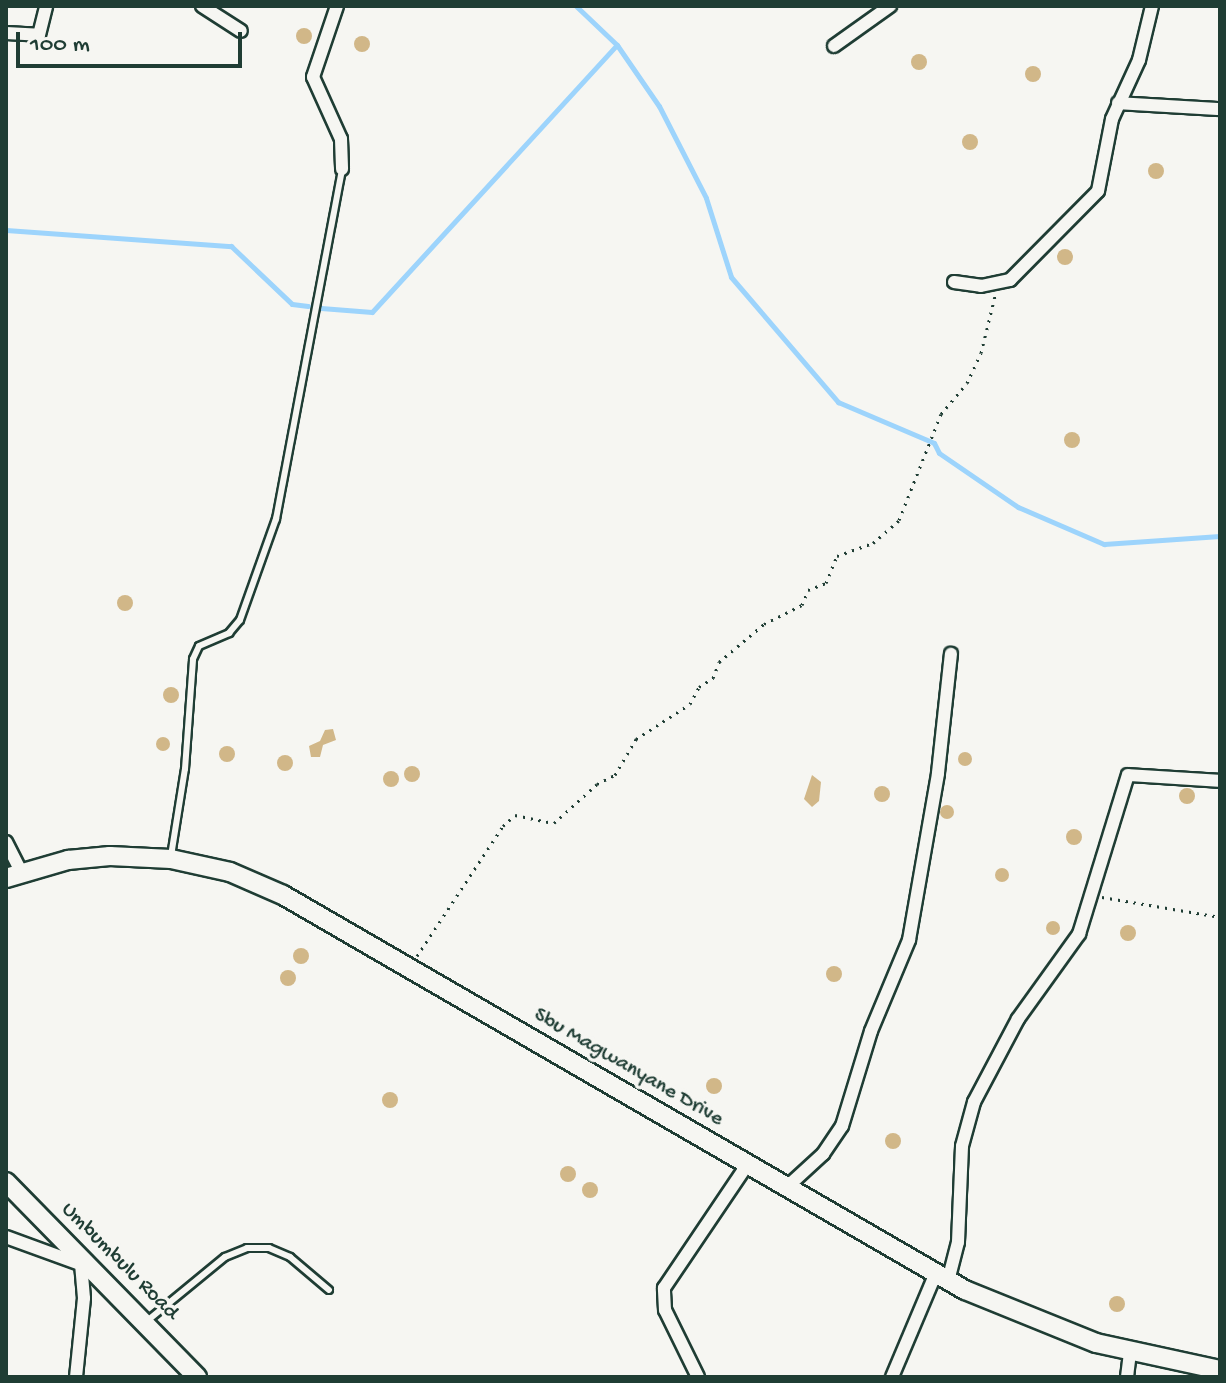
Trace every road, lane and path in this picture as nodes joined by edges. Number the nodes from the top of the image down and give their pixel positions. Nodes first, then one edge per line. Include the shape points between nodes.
1 (46, 6) edge
2 (202, 6) edge
3 (337, 6) edge
4 (890, 6) edge
5 (1152, 6) edge
6 (241, 31) dead end
7 (6, 33) edge
8 (834, 46) dead end
9 (1118, 103) junction
10 (1220, 109) edge
11 (342, 169) joint
12 (954, 282) dead end
13 (998, 285) junction
14 (951, 654) dead end
15 (1220, 781) edge
16 (6, 842) edge
17 (171, 859) junction
18 (14, 875) edge
19 (1094, 896) junction
20 (1220, 917) edge
21 (409, 968) junction
22 (747, 1165) junction
23 (6, 1182) edge
24 (787, 1187) junction
25 (6, 1237) edge
26 (87, 1266) junction
27 (942, 1277) junction
28 (329, 1290) dead end
29 (145, 1322) junction
30 (1130, 1351) junction
31 (1220, 1370) edge
32 (76, 1377) edge
33 (197, 1377) edge
34 (698, 1377) edge
35 (892, 1377) edge
36 (1127, 1377) edge

1 - 7 street via 39,35
2 - 6 street
3 - 11 street via 313,77 341,139
4 - 8 street
5 - 9 street via 1139,60
9 - 10 street
9 - 13 street via 1098,191 1032,262
11 - 17 lane via 276,519 240,620 229,633 196,650
12 - 13 street
13 - 21 path via 981,353 967,383 941,414 894,525 873,543 837,556 830,578 808,590 802,605 764,624 719,662 713,678 699,687 690,704 636,739 615,775 597,784 554,823 515,815
14 - 24 street via 909,940 871,1031 842,1126 823,1154
15 - 19 street via 1128,775
16 - 18 street
17 - 18 main road, Sbu Magwanyane Drive via 110,856
17 - 21 main road, Sbu Magwanyane Drive via 230,872 283,895
19 - 20 path
19 - 27 street via 1079,934 1018,1019 974,1102 962,1146 958,1242
21 - 22 main road, Sbu Magwanyane Drive
22 - 24 main road, Sbu Magwanyane Drive
22 - 34 street via 664,1288 665,1310
23 - 26 main road, Umbumbulu Road
24 - 27 main road, Sbu Magwanyane Drive
25 - 26 street
26 - 29 main road, Umbumbulu Road
26 - 32 street
27 - 30 main road, Sbu Magwanyane Drive via 1047,1325
27 - 35 street
28 - 29 lane via 290,1257 247,1248 225,1257
29 - 33 main road, Umbumbulu Road
30 - 31 main road, Sbu Magwanyane Drive
30 - 36 street

